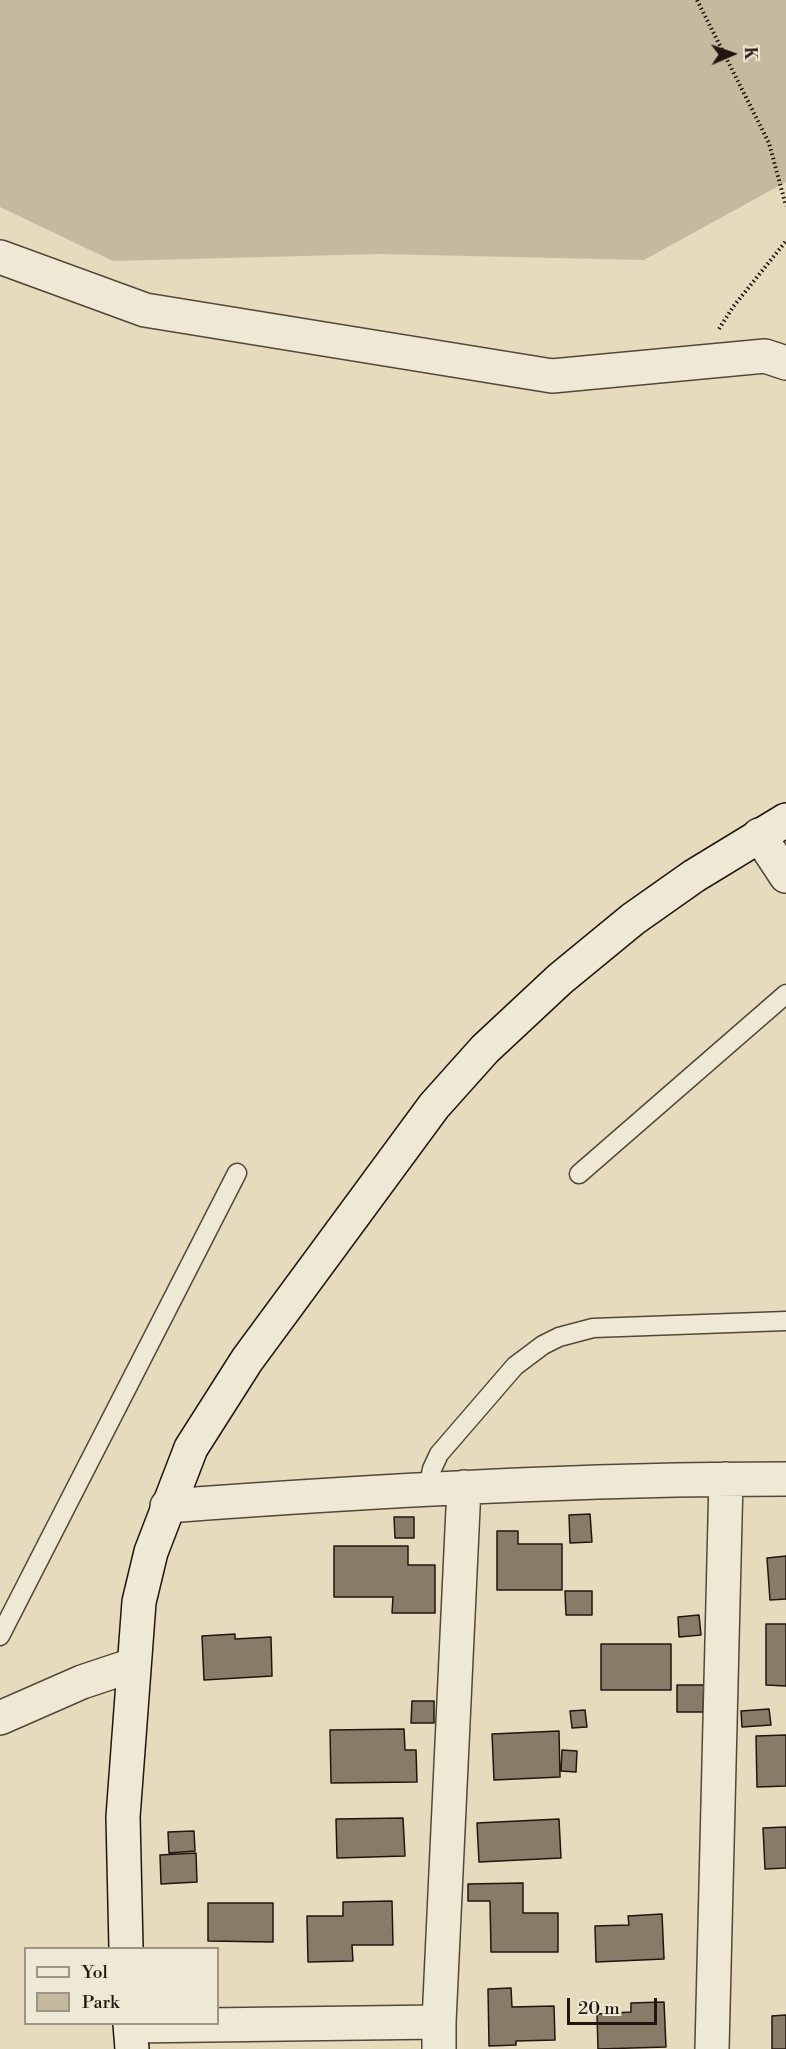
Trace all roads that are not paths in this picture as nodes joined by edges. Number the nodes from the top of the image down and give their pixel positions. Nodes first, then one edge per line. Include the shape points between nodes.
1 (0, 257) edge
2 (786, 363) edge
3 (773, 827) edge
4 (786, 876) edge
5 (786, 994) edge
6 (237, 1173) dead end
7 (579, 1174) dead end
8 (786, 1321) edge
9 (726, 1479) junction
10 (786, 1479) edge
11 (464, 1487) junction
12 (428, 1489) junction
13 (167, 1506) junction
14 (0, 1636) edge
15 (133, 1665) junction
16 (0, 1719) edge
17 (126, 1947) edge
18 (131, 2033) edge
19 (439, 2036) edge
20 (712, 2049) edge

1 - 2 street via 145,310 552,376 765,356
3 - 4 street
3 - 13 street via 633,919 560,979 485,1049 434,1106 247,1360 191,1448
5 - 7 lane
6 - 14 lane
8 - 12 lane via 592,1328 559,1337 515,1366 439,1454
9 - 10 street
9 - 11 street
9 - 20 street
11 - 12 street
11 - 19 street
12 - 13 street
13 - 15 street via 139,1602
15 - 16 street via 82,1682
15 - 17 street via 123,1816
18 - 19 street

